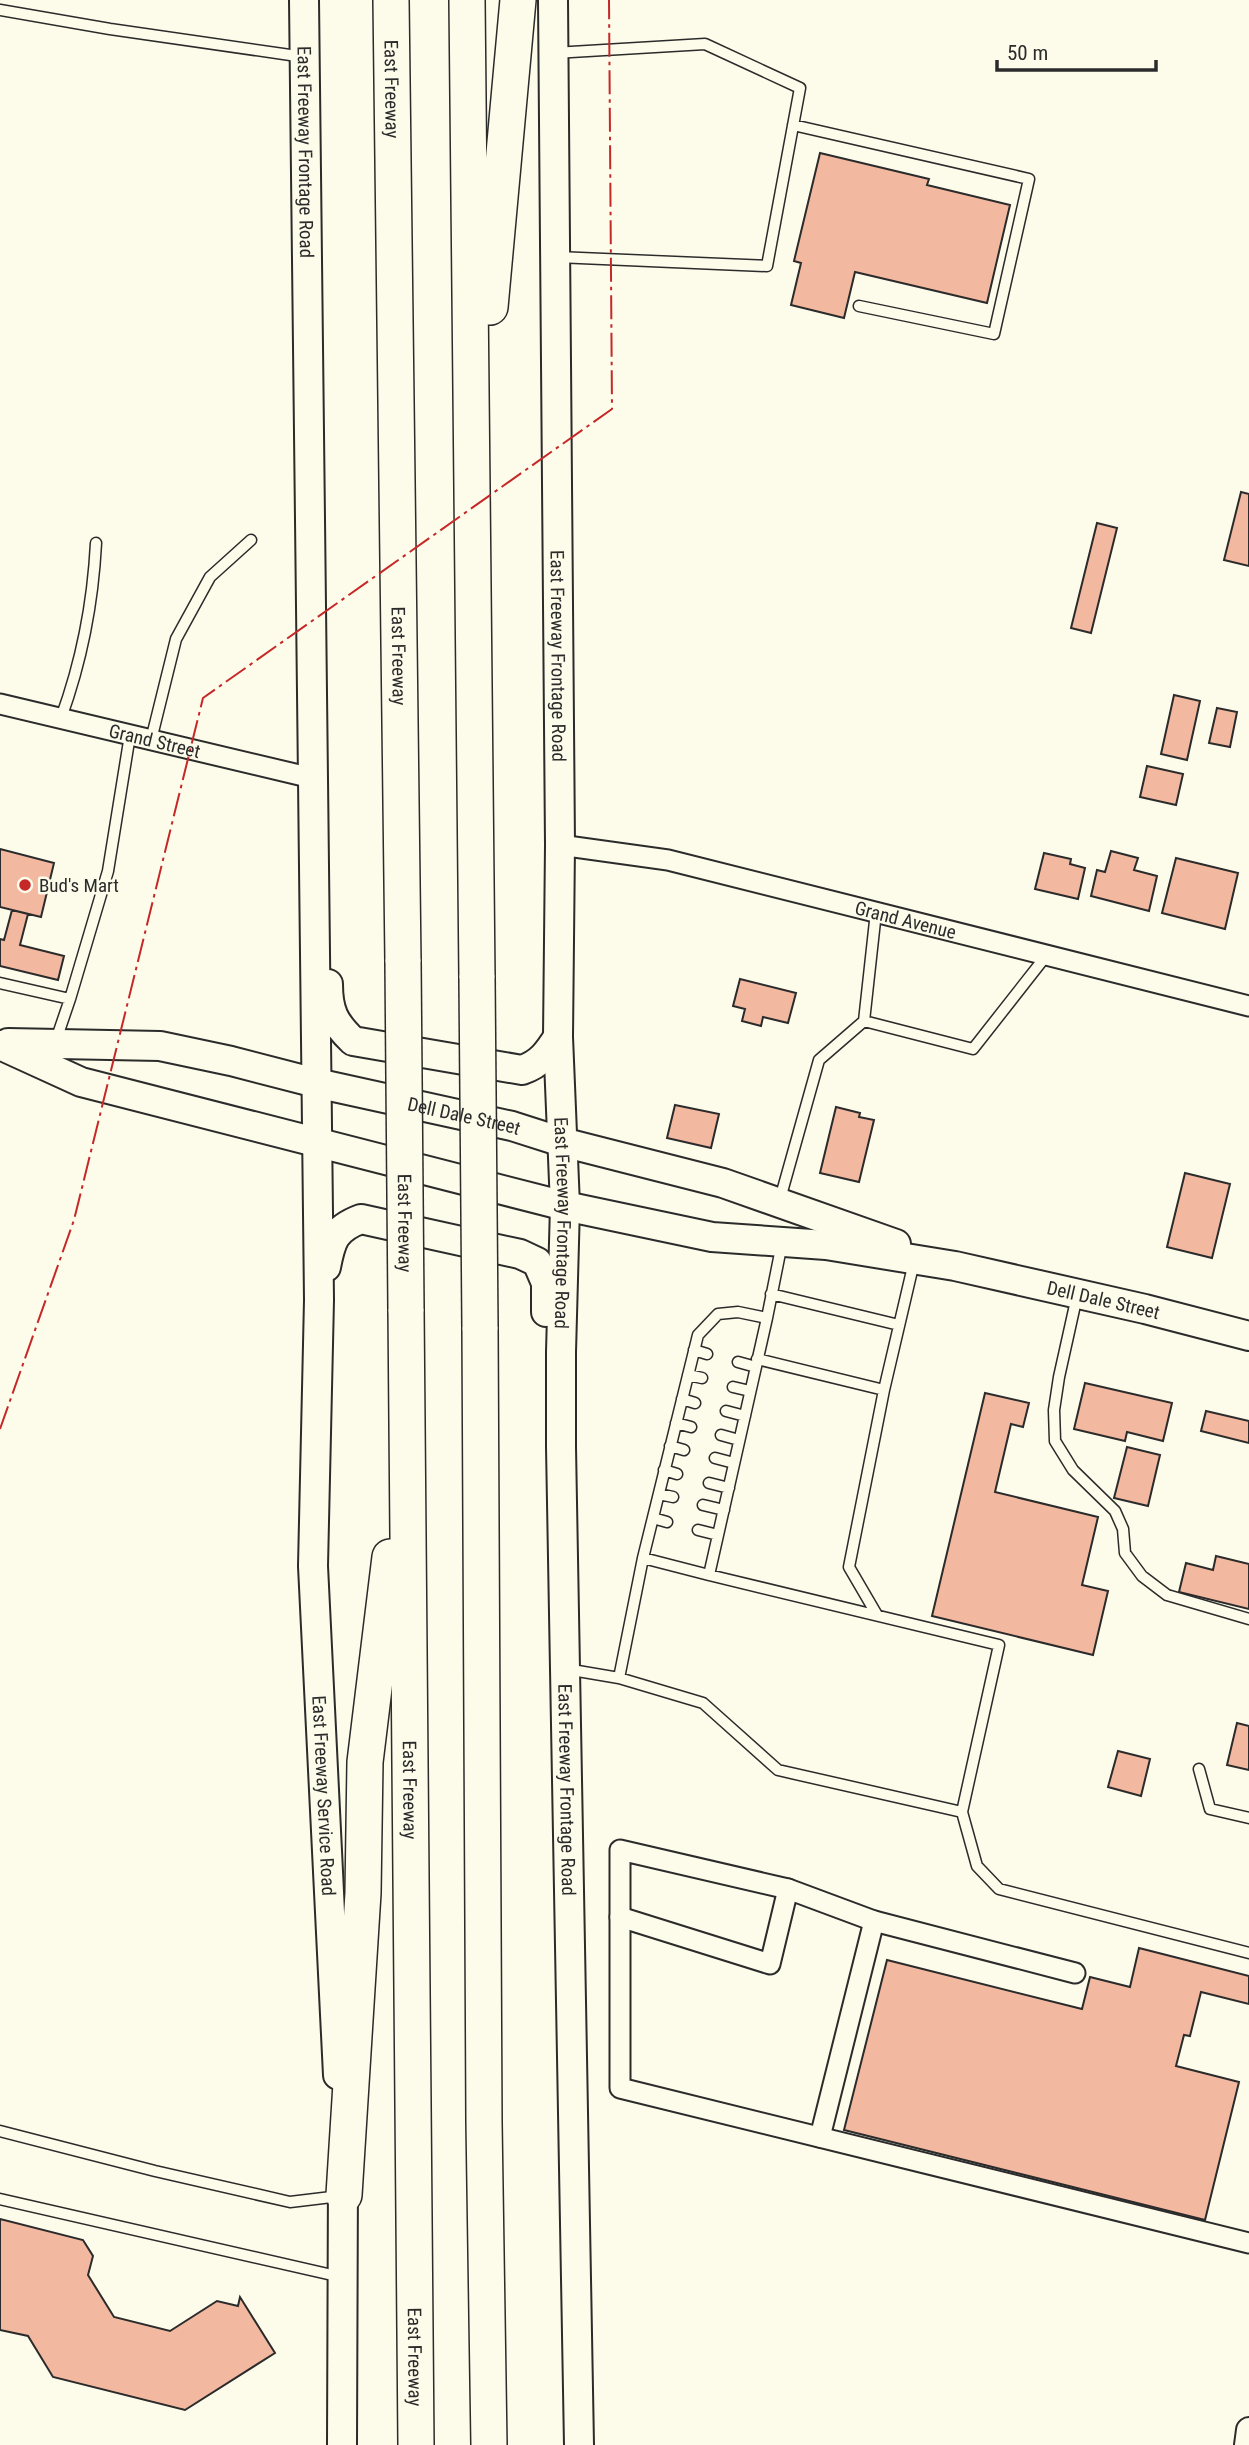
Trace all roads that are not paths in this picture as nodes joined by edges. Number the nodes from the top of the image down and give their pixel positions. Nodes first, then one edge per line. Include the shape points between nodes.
1 (304, 0) edge
2 (391, 0) edge
3 (467, 0) edge
4 (517, 0) edge
5 (553, 0) edge
6 (0, 10) edge
7 (554, 53) junction
8 (304, 58) junction
9 (793, 125) junction
10 (555, 257) junction
11 (859, 306) dead end
12 (251, 540) dead end
13 (96, 543) dead end
14 (472, 552) junction
15 (0, 704) edge
16 (61, 718) junction
17 (130, 735) junction
18 (151, 740) junction
19 (312, 778) junction
20 (313, 833) junction
21 (560, 845) junction
22 (876, 911) junction
23 (1046, 956) junction
24 (0, 983) edge
25 (70, 999) junction
26 (1249, 1006) edge
27 (864, 1021) junction
28 (558, 1037) junction
29 (0, 1044) edge
30 (55, 1044) junction
31 (316, 1083) junction
32 (562, 1142) junction
33 (317, 1143) junction
34 (779, 1203) junction
35 (565, 1206) junction
36 (782, 1242) junction
37 (915, 1259) junction
38 (955, 1266) junction
39 (771, 1294) junction
40 (1078, 1294) junction
41 (319, 1300) junction
42 (767, 1318) junction
43 (899, 1325) junction
44 (1249, 1336) edge
45 (694, 1350) junction
46 (707, 1354) dead end
47 (738, 1362) dead end
48 (757, 1363) junction
49 (688, 1375) junction
50 (702, 1378) dead end
51 (733, 1387) dead end
52 (884, 1390) junction
53 (750, 1391) junction
54 (682, 1399) junction
55 (695, 1403) dead end
56 (408, 1411) junction
57 (726, 1411) dead end
58 (745, 1416) junction
59 (676, 1423) junction
60 (691, 1427) dead end
61 (721, 1435) dead end
62 (739, 1440) junction
63 (670, 1446) junction
64 (561, 1447) junction
65 (684, 1450) dead end
66 (715, 1458) dead end
67 (734, 1463) junction
68 (664, 1470) junction
69 (677, 1474) dead end
70 (709, 1483) dead end
71 (729, 1488) junction
72 (659, 1494) junction
73 (673, 1497) dead end
74 (704, 1505) dead end
75 (723, 1510) junction
76 (653, 1518) junction
77 (667, 1522) dead end
78 (698, 1530) dead end
79 (718, 1535) junction
80 (643, 1558) junction
81 (709, 1575) junction
82 (877, 1615) junction
83 (1249, 1619) edge
84 (565, 1669) junction
85 (619, 1678) junction
86 (1199, 1769) dead end
87 (961, 1812) junction
88 (1249, 1818) edge
89 (788, 1889) junction
90 (620, 1917) junction
91 (874, 1921) junction
92 (1249, 1953) edge
93 (1075, 1973) dead end
94 (0, 2131) edge
95 (820, 2137) junction
96 (344, 2195) junction
97 (0, 2199) edge
98 (1249, 2243) edge
99 (342, 2277) junction
100 (1249, 2431) edge
101 (342, 2445) edge
102 (416, 2445) edge
103 (489, 2445) edge
104 (579, 2445) edge
105 (1247, 2445) edge

1 - 8 main road, East Freeway Frontage Road
2 - 56 highway, East Freeway, bridge
3 - 14 highway
4 - 14 highway
5 - 7 main road, East Freeway Frontage Road
6 - 8 lane
7 - 9 lane via 705,44 800,88
7 - 10 main road, East Freeway Frontage Road
8 - 19 main road, East Freeway Frontage Road
9 - 10 lane via 766,266
9 - 11 lane via 1029,179 994,334
10 - 21 main road, East Freeway Frontage Road
12 - 18 lane via 210,577 176,639
13 - 16 lane via 90,604
14 - 103 highway, bridge
15 - 16 street, Grand Street
16 - 17 street, Grand Street
17 - 18 street, Grand Street
17 - 25 lane via 108,871
18 - 19 street, Grand Street
19 - 20 main road, East Freeway Frontage Road
20 - 28 main road via 327,872 328,1002 337,1026 353,1041 522,1070 547,1055
20 - 31 main road, East Freeway Frontage Road
21 - 22 street, Grand Avenue via 668,860
21 - 28 main road, East Freeway Frontage Road
22 - 23 street, Grand Avenue
22 - 27 lane
23 - 26 street, Grand Avenue
23 - 27 lane via 973,1049
24 - 25 lane
25 - 30 lane
27 - 34 lane via 819,1060
28 - 32 main road, East Freeway Frontage Road
29 - 30 main road, Dell Dale Street
29 - 33 main road, Dell Dale Street via 81,1082
30 - 31 main road, Dell Dale Street via 160,1046
31 - 32 main road, Dell Dale Street via 512,1126
31 - 33 main road, East Freeway Frontage Road
32 - 34 main road, Dell Dale Street via 723,1183
32 - 35 main road, East Freeway Frontage Road
33 - 35 main road, Dell Dale Street
33 - 41 main road, East Freeway Service Road
34 - 38 main road, Dell Dale Street
35 - 36 main road, Dell Dale Street via 712,1237
35 - 64 main road, East Freeway Frontage Road
36 - 37 main road, Dell Dale Street
36 - 39 lane
37 - 38 main road, Dell Dale Street
37 - 43 lane
38 - 40 main road, Dell Dale Street
39 - 42 lane
39 - 43 lane
40 - 44 main road, Dell Dale Street
40 - 83 lane via 1059,1377 1055,1441 1073,1470 1115,1511 1123,1529 1125,1553 1142,1576 1167,1595
41 - 64 main road via 331,1241 346,1224 361,1219 520,1254 537,1262 546,1283 553,1414
41 - 96 main road, East Freeway Service Road via 313,1566
42 - 45 lane via 738,1312 718,1314 698,1335
42 - 48 lane
43 - 52 lane
45 - 46 lane
45 - 49 lane
47 - 48 lane
48 - 52 lane
48 - 53 lane
49 - 50 lane
49 - 54 lane
51 - 53 lane
52 - 82 lane via 849,1567
53 - 58 lane
54 - 55 lane
54 - 59 lane
56 - 96 highway via 365,1762 363,1893
56 - 102 highway, East Freeway
57 - 58 lane
58 - 62 lane
59 - 60 lane
59 - 63 lane
61 - 62 lane
62 - 67 lane
63 - 65 lane
63 - 68 lane
64 - 84 main road, East Freeway Frontage Road
66 - 67 lane
67 - 71 lane
68 - 69 lane
68 - 72 lane
70 - 71 lane
71 - 75 lane
72 - 73 lane
72 - 76 lane
74 - 75 lane
75 - 79 lane
76 - 77 lane
76 - 80 lane
78 - 79 lane
79 - 81 lane
80 - 81 lane
80 - 85 lane
81 - 82 lane
82 - 87 lane via 999,1644
84 - 85 lane
84 - 104 main road, East Freeway Frontage Road
85 - 87 lane via 703,1703 778,1770
86 - 88 lane via 1210,1810
87 - 92 lane via 977,1866 999,1889
89 - 90 street via 770,1964
89 - 90 street via 620,1850
89 - 91 street
90 - 95 street via 620,2088
91 - 93 street
91 - 95 street
94 - 96 lane via 290,2202
95 - 98 street
96 - 99 main road, East Freeway Service Road
97 - 99 lane
99 - 101 main road, East Freeway Service Road
100 - 105 street

